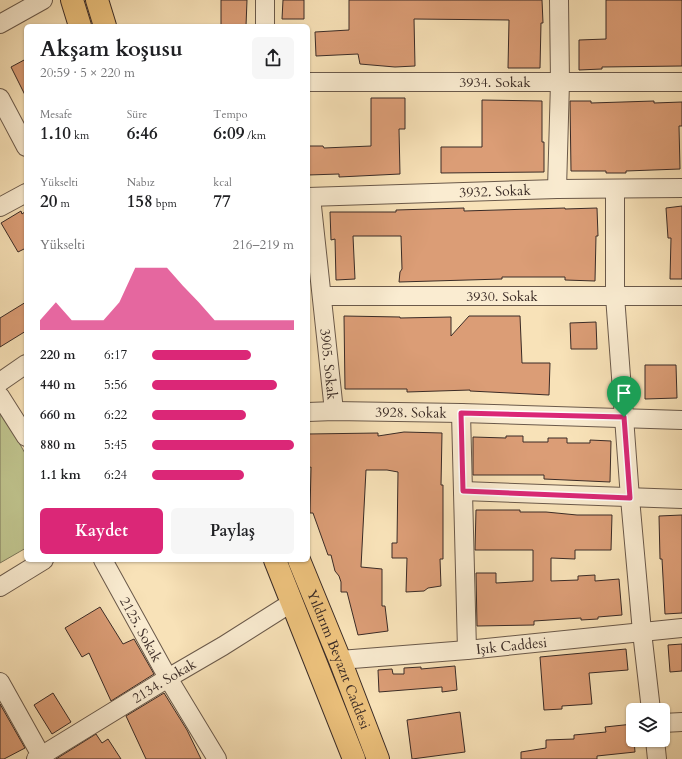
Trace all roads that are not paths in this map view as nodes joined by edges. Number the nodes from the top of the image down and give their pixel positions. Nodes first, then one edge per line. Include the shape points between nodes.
1 (43, 0) edge
2 (72, 0) edge
3 (97, 0) edge
4 (265, 0) edge
5 (559, 0) edge
6 (0, 24) edge
7 (79, 24) edge
8 (104, 24) edge
9 (265, 24) edge
10 (310, 82) edge
11 (560, 82) junction
12 (682, 82) edge
13 (0, 98) edge
14 (24, 143) edge
15 (682, 188) edge
16 (557, 189) junction
17 (614, 189) junction
18 (24, 194) edge
19 (310, 197) edge
20 (310, 205) edge
21 (0, 207) edge
22 (322, 296) junction
23 (614, 296) junction
24 (682, 296) edge
25 (24, 365) edge
26 (0, 382) edge
27 (0, 396) edge
28 (334, 411) junction
29 (310, 412) edge
30 (461, 413) junction
31 (624, 417) junction
32 (682, 420) edge
33 (24, 434) edge
34 (463, 491) junction
35 (630, 498) junction
36 (682, 499) edge
37 (41, 562) edge
38 (104, 562) edge
39 (276, 562) edge
40 (300, 562) edge
41 (0, 587) edge
42 (291, 602) junction
43 (682, 628) edge
44 (642, 632) junction
45 (467, 650) junction
46 (340, 660) junction
47 (168, 678) junction
48 (0, 682) edge
49 (650, 703) edge
50 (682, 722) edge
51 (670, 723) edge
52 (656, 747) edge
53 (40, 758) edge
54 (217, 759) edge
55 (354, 759) edge
56 (378, 759) edge
57 (657, 759) edge

1 - 6 street
2 - 7 main road
3 - 8 main road
4 - 9 street
5 - 11 street
10 - 11 street, 3934. Sokak
11 - 12 street, 3934. Sokak
11 - 16 street
13 - 14 street
15 - 17 street, 3932. Sokak
16 - 17 street, 3932. Sokak
16 - 19 street, 3932. Sokak
17 - 23 street
18 - 21 street
20 - 22 street, 3905. Sokak
22 - 23 street, 3930. Sokak
22 - 28 street, 3905. Sokak
23 - 24 street, 3930. Sokak
23 - 31 street
25 - 26 street
27 - 33 street
28 - 29 street, 3928. Sokak
28 - 30 street, 3928. Sokak
30 - 31 street, 3928. Sokak
30 - 34 street
31 - 32 street, 3928. Sokak
31 - 35 street
34 - 35 street
34 - 45 street
35 - 36 street
35 - 44 street
37 - 41 street
38 - 47 street, 2125. Sokak
39 - 42 main road, Yıldırım Beyazıt Caddesi
40 - 46 main road, Yıldırım Beyazıt Caddesi
42 - 47 street, 2134. Sokak
42 - 55 main road, Yıldırım Beyazıt Caddesi
43 - 44 street, Işık Caddesi
44 - 45 street, Işık Caddesi
44 - 49 street
45 - 46 street, Işık Caddesi
46 - 56 main road, Yıldırım Beyazıt Caddesi
47 - 53 street, 2134. Sokak
47 - 54 street, 2125. Sokak
48 - 53 street
50 - 51 street
52 - 57 street

